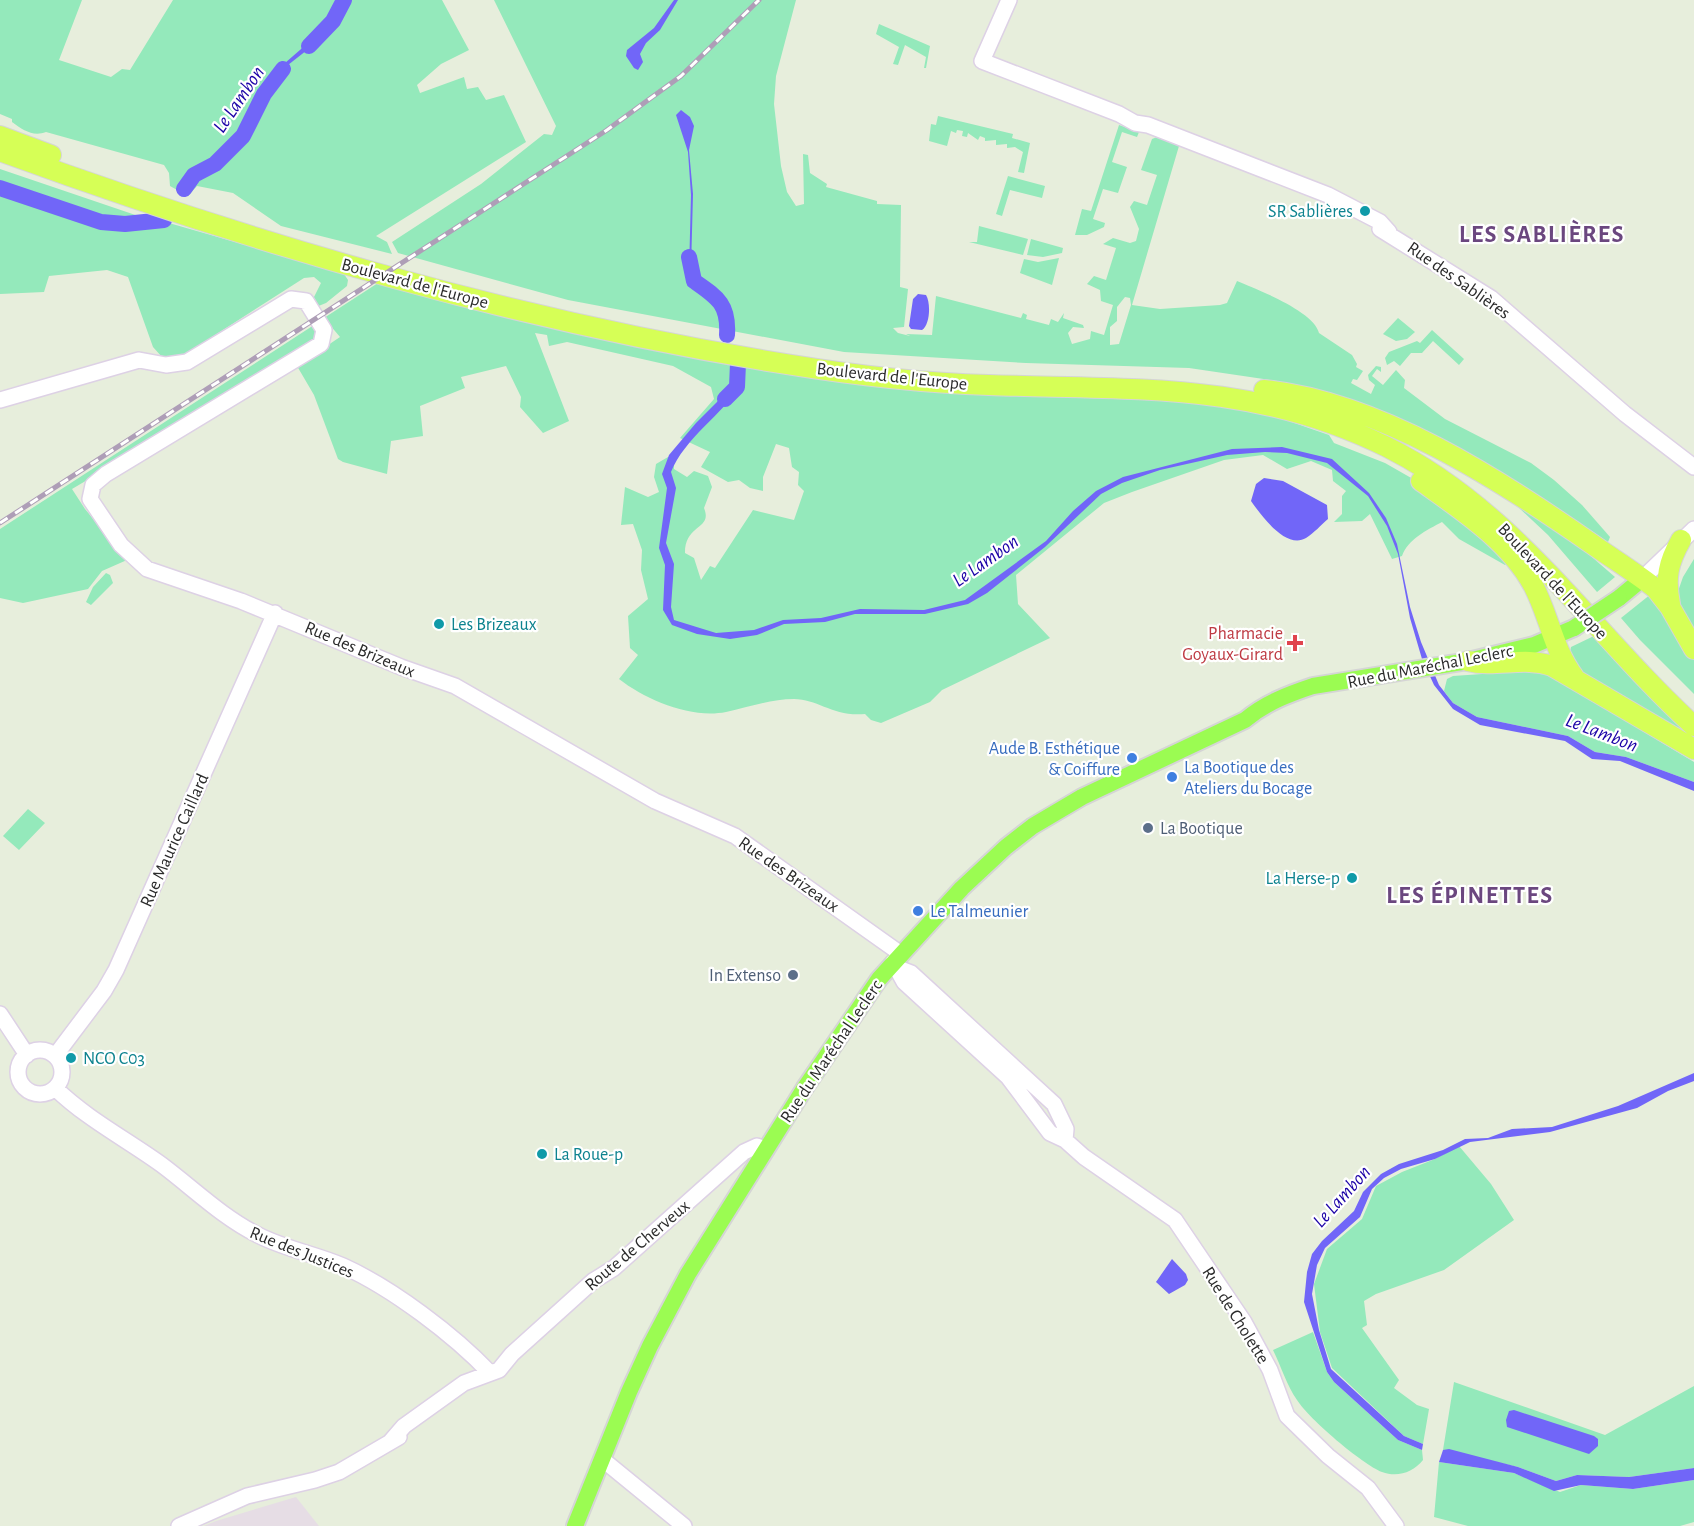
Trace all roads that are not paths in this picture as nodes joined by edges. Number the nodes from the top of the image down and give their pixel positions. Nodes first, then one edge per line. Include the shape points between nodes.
1 (1009, 0) edge
2 (0, 136) edge
3 (0, 151) edge
4 (1264, 390) junction
5 (1210, 393) junction
6 (0, 400) edge
7 (1694, 467) edge
8 (1687, 534) edge
9 (1642, 579) junction
10 (1670, 607) junction
11 (275, 614) junction
12 (1553, 638) junction
13 (1694, 649) edge
14 (1468, 661) junction
15 (1574, 677) junction
16 (1694, 710) edge
17 (1694, 726) edge
18 (1694, 748) edge
19 (897, 961) junction
20 (0, 1014) edge
21 (27, 1055) junction
22 (55, 1056) junction
23 (55, 1088) junction
24 (766, 1149) junction
25 (728, 1168) junction
26 (751, 1172) junction
27 (484, 1376) junction
28 (602, 1459) junction
29 (1383, 1510) junction
30 (182, 1525) edge
31 (575, 1526) edge
32 (684, 1526) edge
33 (1388, 1526) edge
34 (1396, 1526) edge

1 - 7 street, Rue des Sablières via 982,61 1136,118 1320,192 1360,213 1369,223 1475,287 1538,333 1553,350
2 - 4 highway, Boulevard de l'Europe via 151,192 346,253 665,329 873,364 971,372 1159,376
3 - 5 highway, Boulevard de l'Europe via 287,248 493,304 656,340 783,364 900,379
4 - 9 highway via 1333,403 1450,456 1524,498
4 - 16 highway, Boulevard de l'Europe via 1317,405 1382,432 1425,454 1473,486 1534,538
5 - 12 highway via 1317,425 1400,465 1472,520 1512,558 1532,582
5 - 17 highway, Boulevard de l'Europe via 1276,406 1346,429 1402,455 1455,488 1525,547 1640,674
6 - 11 street, Rue des Brizeaux via 139,360 166,366 187,362 291,298 306,301 321,322 324,340 316,348 106,474 93,485 90,499 121,545 147,569
8 - 9 street
8 - 10 highway via 1671,558 1666,575
9 - 10 highway
9 - 12 main road, Rue du Maréchal Leclerc, bridge via 1574,628
10 - 13 highway
11 - 19 street, Rue des Brizeaux via 401,668 455,686 655,801 735,836
11 - 22 street, Rue Maurice Caillard via 116,970
12 - 14 main road, Rue du Maréchal Leclerc
12 - 15 highway
14 - 15 highway via 1484,665 1537,662
14 - 19 main road, Rue du Maréchal Leclerc via 1294,692 1245,720 1051,813 987,864
15 - 18 highway
19 - 24 main road, Rue du Maréchal Leclerc via 834,1042
19 - 29 street, Rue de Cholette via 1054,1104 1066,1129 1065,1140 1175,1220 1249,1330 1270,1370 1287,1416 1368,1488
20 - 21 street
21 - 22 street via 44,1051
21 - 23 street via 18,1072 22,1085 34,1093
22 - 23 street via 62,1069
23 - 27 street, Rue des Justices via 83,1114 163,1166 243,1227 282,1246 347,1268 444,1330
24 - 25 street, Route de Cherveux via 751,1148
24 - 26 main road, Rue du Maréchal Leclerc
25 - 26 street
25 - 27 street, Route de Cherveux via 512,1354 492,1365
26 - 28 main road, Rue du Maréchal Leclerc via 665,1316
27 - 30 street, Route de Cherveux via 459,1387 404,1426 391,1441 339,1472 247,1496
28 - 31 main road, Rue du Maréchal Leclerc
28 - 32 street
29 - 33 street, Rue de Cholette
29 - 34 street, Rue de Cholette

